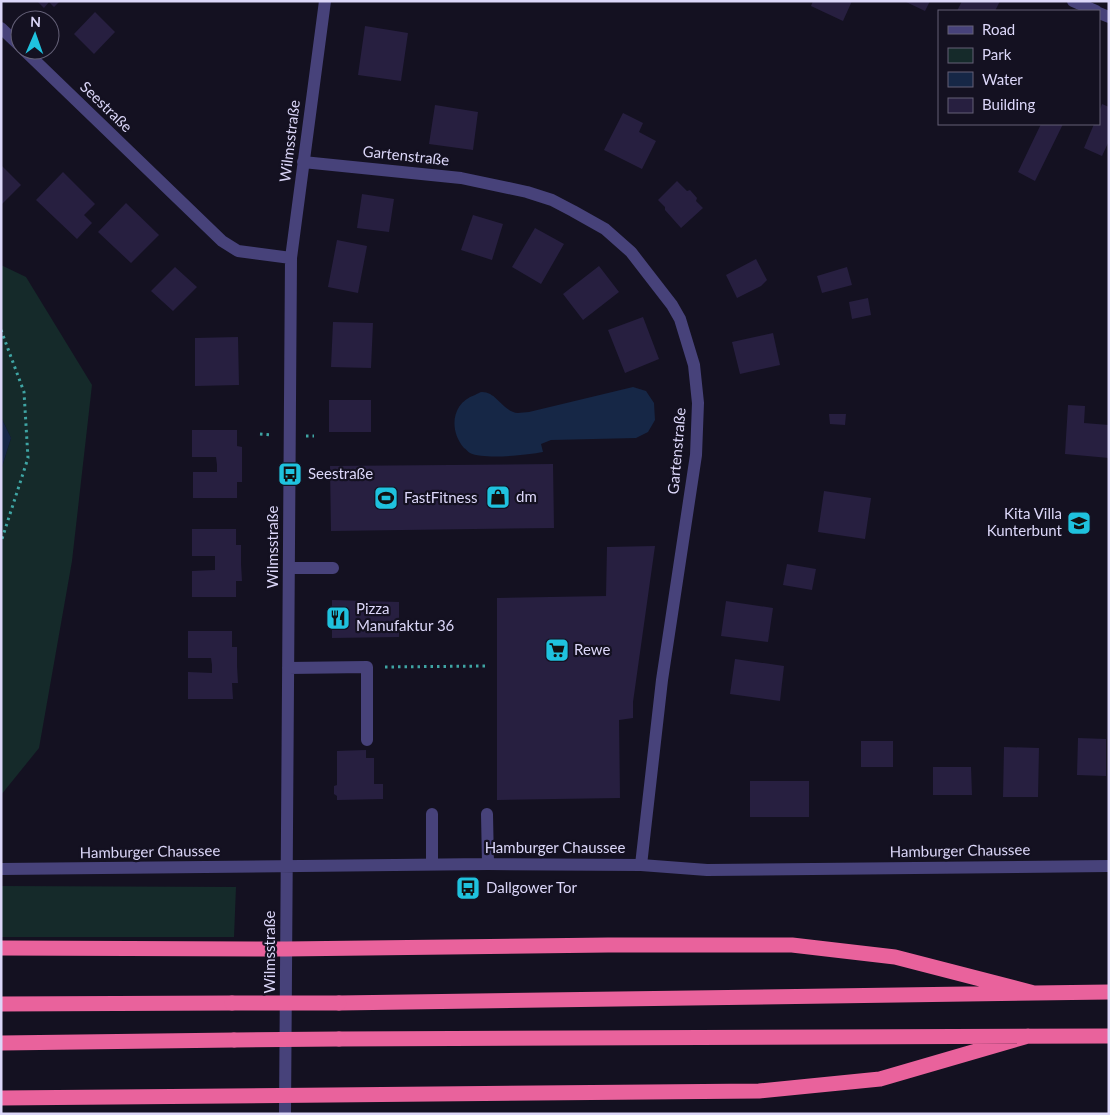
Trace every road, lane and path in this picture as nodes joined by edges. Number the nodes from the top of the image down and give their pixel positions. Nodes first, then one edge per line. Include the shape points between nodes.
1 (324, 1) edge
2 (1073, 1) edge
3 (1093, 10) edge
4 (34, 60) edge
5 (304, 162) junction
6 (291, 258) junction
7 (1, 330) edge
8 (1, 542) edge
9 (289, 568) junction
10 (333, 568) dead end
11 (486, 666) dead end
12 (367, 667) junction
13 (288, 668) junction
14 (367, 740) dead end
15 (432, 814) dead end
16 (487, 814) dead end
17 (432, 864) junction
18 (488, 864) junction
19 (641, 865) junction
20 (287, 866) junction
21 (1109, 866) edge
22 (1, 869) edge
23 (1, 948) edge
24 (286, 949) junction
25 (1109, 992) edge
26 (1034, 993) junction
27 (1, 1004) edge
28 (1028, 1036) junction
29 (1109, 1036) edge
30 (1, 1043) edge
31 (285, 1095) junction
32 (1, 1098) edge
33 (285, 1114) edge

1 - 5 street, Wilmsstraße
2 - 3 street
4 - 6 street, Seestraße via 222,241 238,251
5 - 6 street, Wilmsstraße
5 - 19 street, Gartenstraße via 461,178 552,200 605,230 631,252 680,319 694,365 698,403 696,455 662,680
6 - 9 street, Wilmsstraße
7 - 8 path via 24,392 28,458
9 - 10 street
9 - 13 street, Wilmsstraße
11 - 12 path
12 - 13 street
12 - 14 street
13 - 20 street, Wilmsstraße
15 - 17 street
16 - 18 street
17 - 18 street, Hamburger Chaussee
17 - 20 street, Hamburger Chaussee
18 - 19 street, Hamburger Chaussee
19 - 21 street, Hamburger Chaussee via 707,870
20 - 22 street, Hamburger Chaussee
20 - 24 street, Wilmsstraße
23 - 24 highway
24 - 26 highway via 792,945 894,958
24 - 31 street, Wilmsstraße
25 - 26 highway
26 - 27 highway, bridge via 339,1003
28 - 29 highway
28 - 30 highway, bridge
28 - 31 highway via 880,1079 759,1091
31 - 32 highway
31 - 33 street, Wilmsstraße

